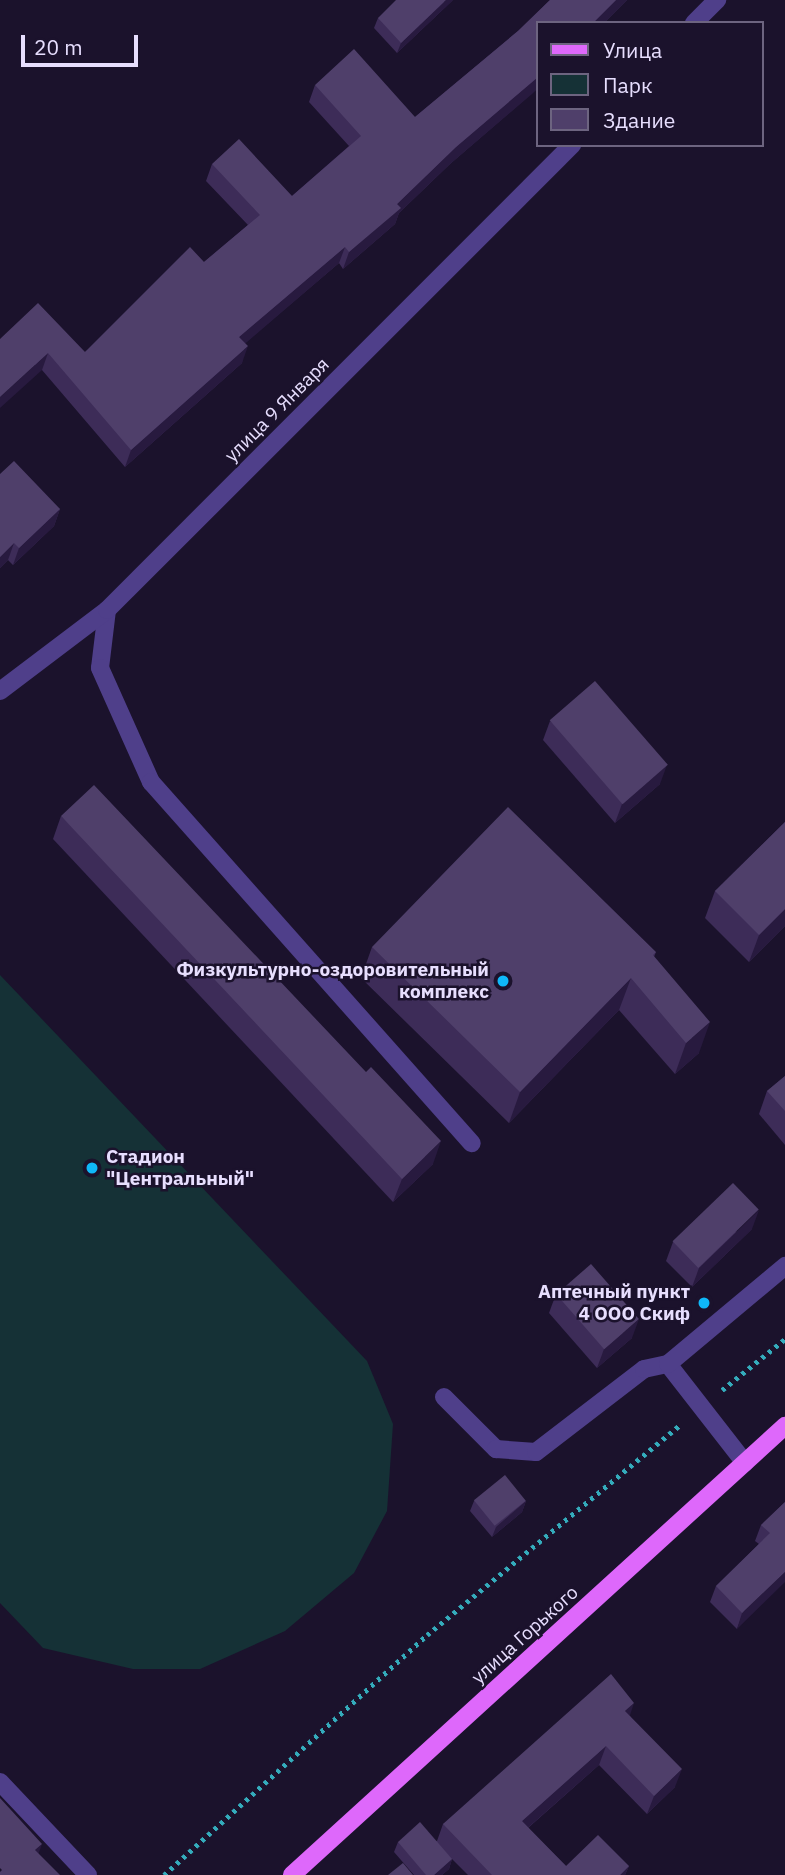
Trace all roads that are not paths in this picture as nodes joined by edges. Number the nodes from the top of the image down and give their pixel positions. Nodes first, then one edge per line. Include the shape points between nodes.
1 (717, 0) edge
2 (696, 21) edge
3 (570, 147) edge
4 (107, 610) junction
5 (0, 691) edge
6 (472, 1143) dead end
7 (785, 1266) edge
8 (668, 1364) junction
9 (444, 1398) dead end
10 (785, 1426) edge
11 (745, 1463) junction
12 (0, 1782) edge
13 (88, 1875) edge
14 (292, 1875) edge

1 - 2 street
3 - 4 street, улица 9 Января
4 - 5 street, улица 9 Января
4 - 6 street via 100,668 151,782
7 - 8 street
8 - 9 street via 644,1369 536,1452 496,1449
8 - 11 street
10 - 11 main road, улица Горького
11 - 14 main road, улица Горького
12 - 13 street

